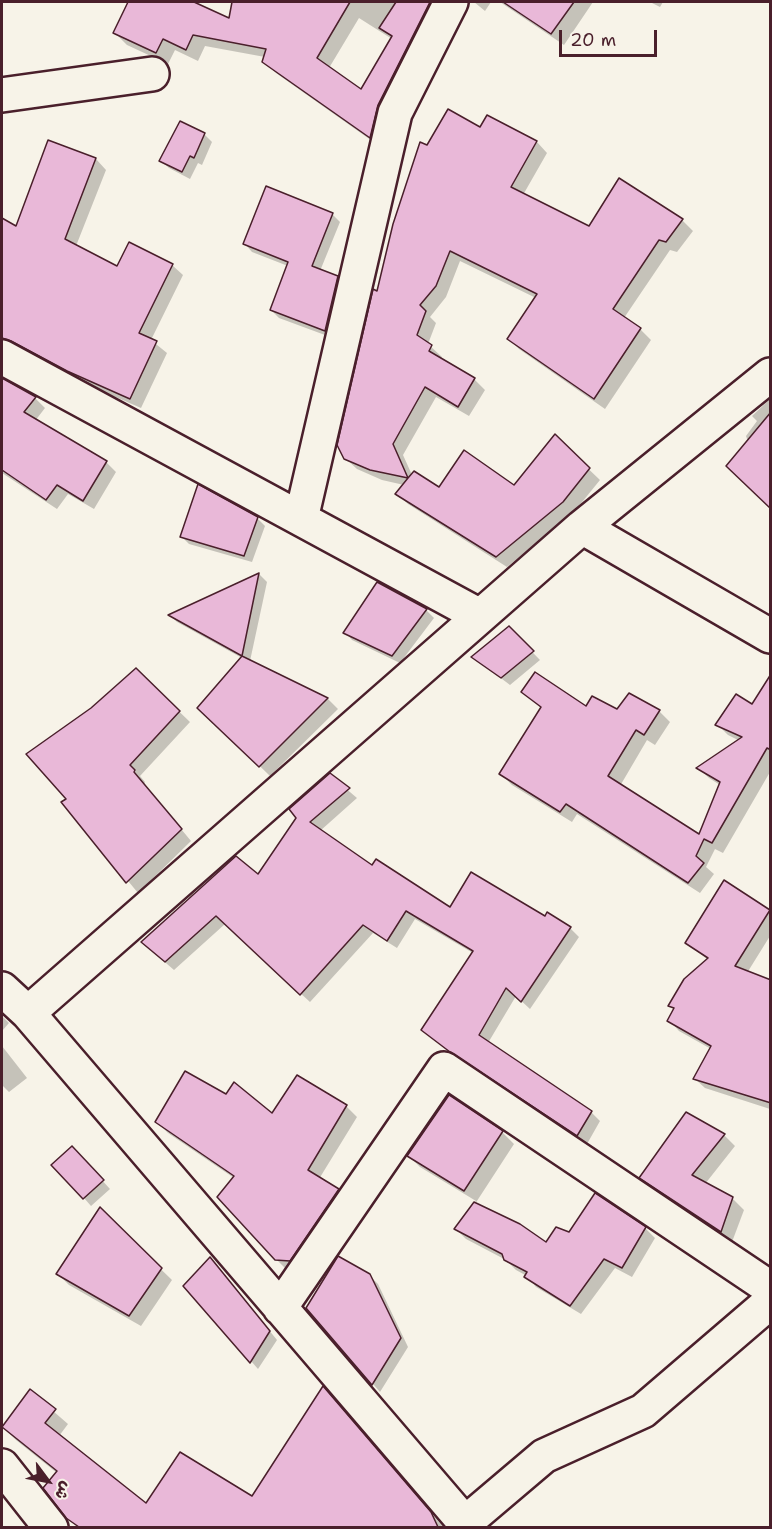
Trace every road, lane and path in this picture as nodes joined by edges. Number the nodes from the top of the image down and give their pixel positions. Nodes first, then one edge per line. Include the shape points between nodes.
1 (451, 2) edge
2 (152, 74) dead end
3 (2, 95) edge
4 (2, 357) edge
5 (771, 375) edge
6 (301, 519) junction
7 (582, 527) junction
8 (480, 616) junction
9 (771, 636) edge
10 (2, 989) edge
11 (28, 1013) junction
12 (771, 1288) edge
13 (771, 1302) edge
14 (280, 1308) junction
15 (2, 1466) edge
16 (464, 1525) edge
17 (51, 1527) edge

1 - 6 street via 395,113
2 - 3 street
4 - 6 street
5 - 7 street
6 - 8 street
7 - 8 street
7 - 9 street
8 - 11 street
10 - 11 street
11 - 14 street
12 - 14 street via 444,1069
13 - 16 street via 643,1411 544,1456
14 - 16 street
15 - 17 street

